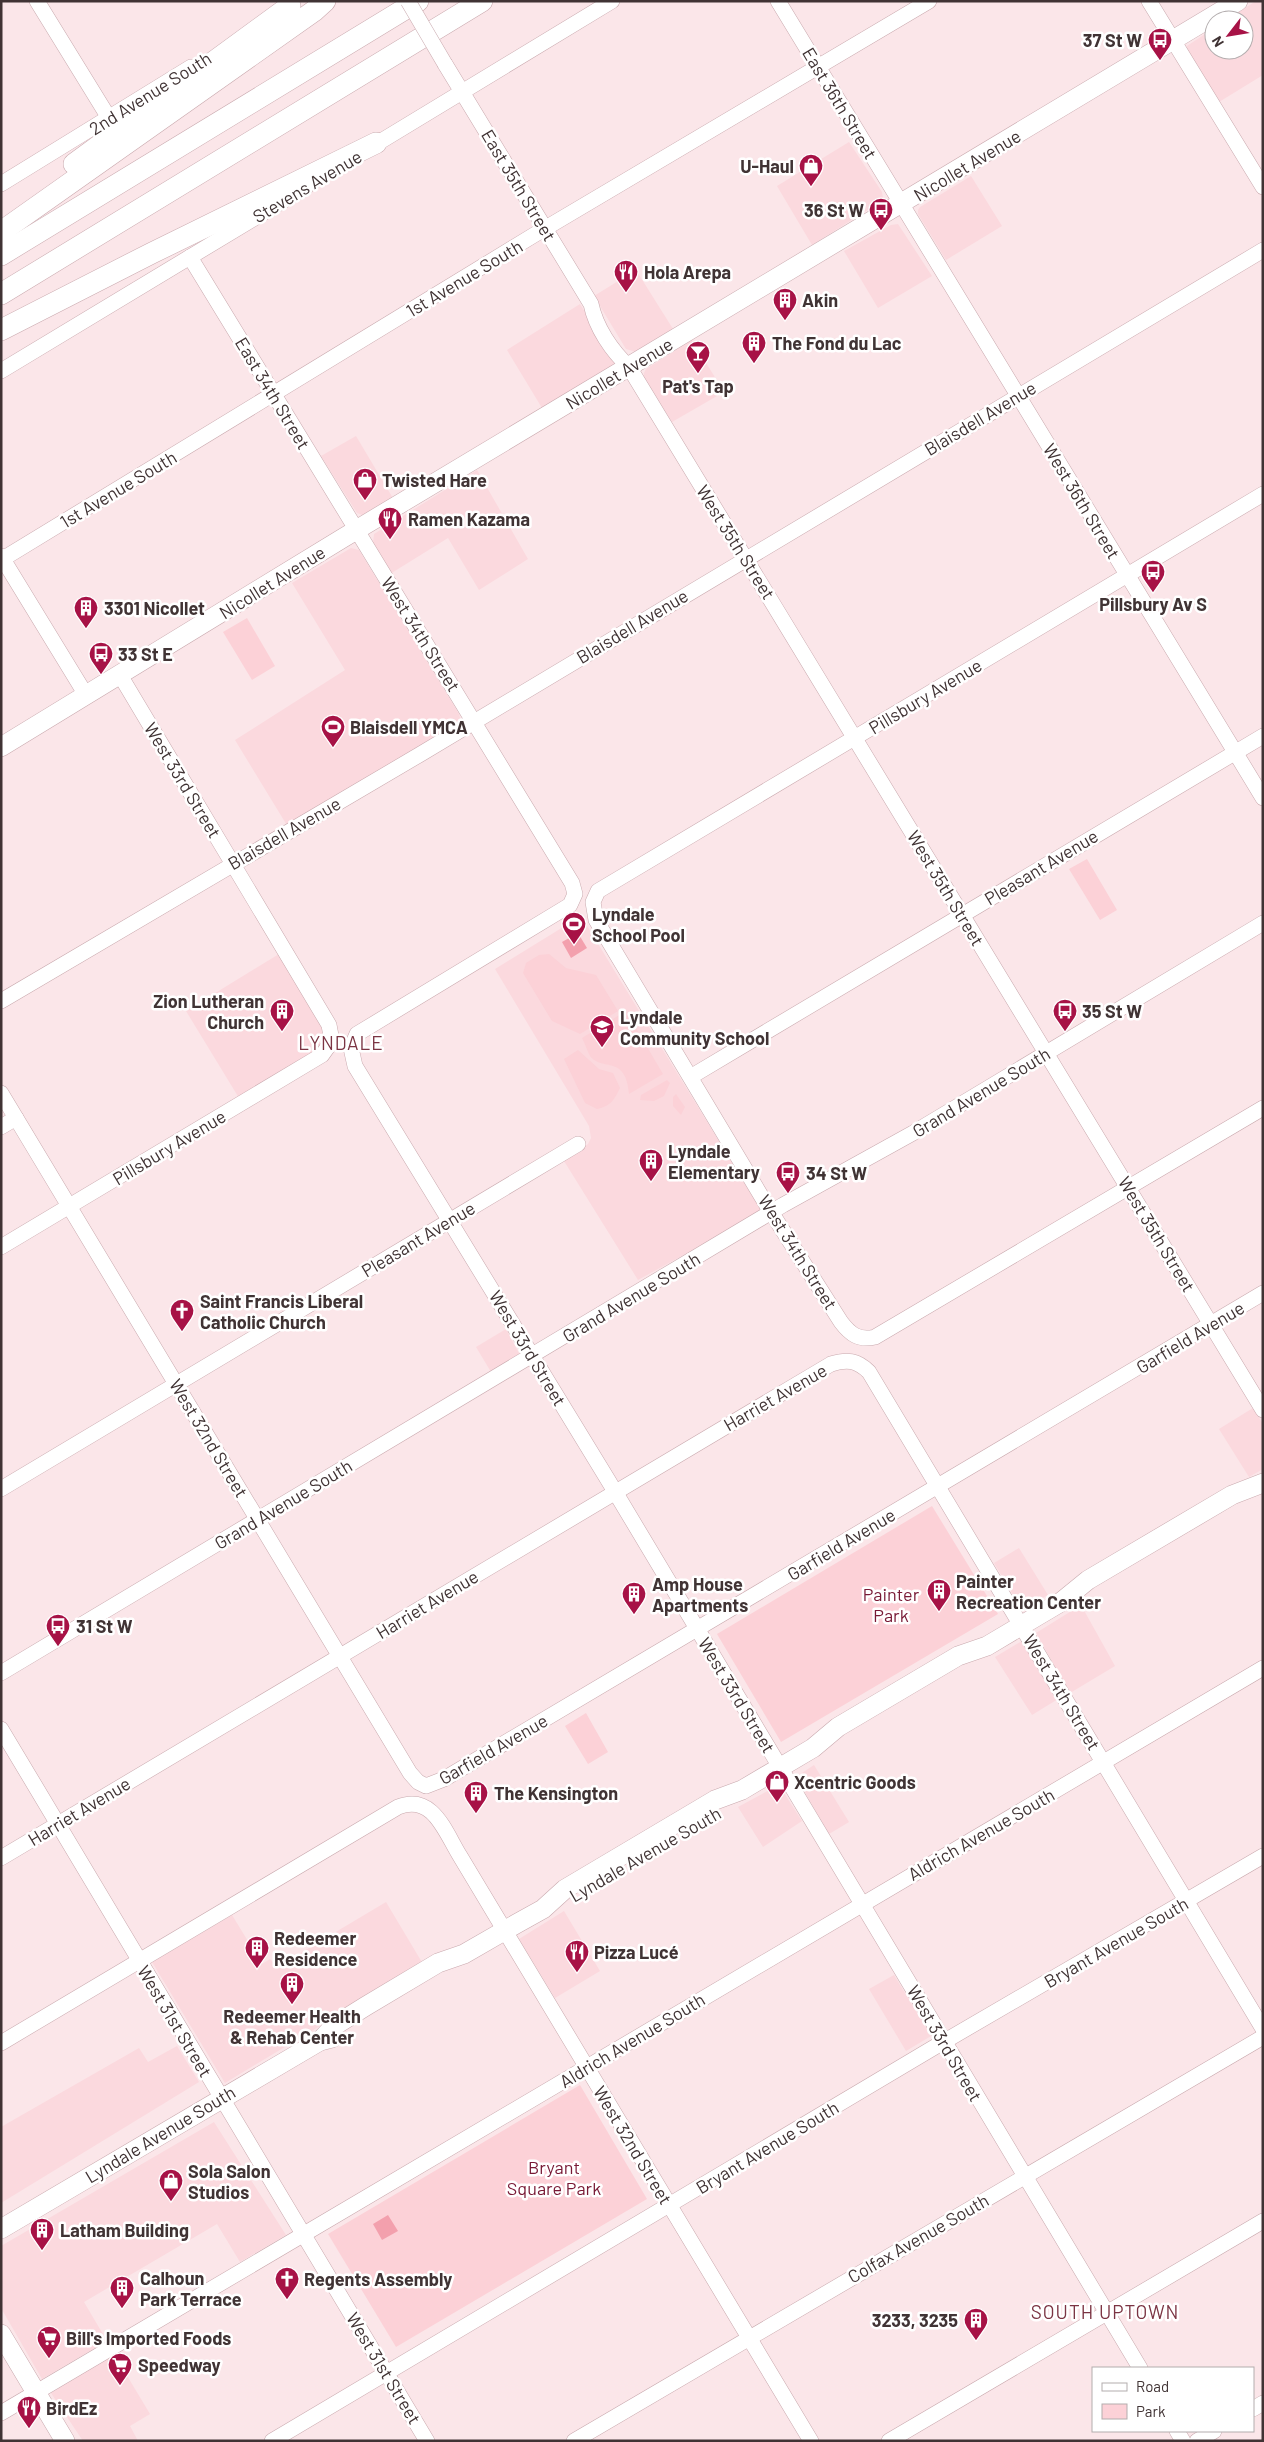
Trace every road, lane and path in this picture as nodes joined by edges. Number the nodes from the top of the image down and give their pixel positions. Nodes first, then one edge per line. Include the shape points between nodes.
1 (37, 1) edge
2 (325, 1) edge
3 (408, 1) edge
4 (418, 1) edge
5 (482, 1) edge
6 (612, 1) edge
7 (778, 1) edge
8 (929, 1) edge
9 (1149, 1) edge
10 (1238, 1) edge
11 (294, 4) edge
12 (1173, 41) junction
13 (818, 68) junction
14 (461, 92) junction
15 (109, 118) junction
16 (376, 143) junction
17 (1, 184) edge
18 (1263, 187) edge
19 (902, 205) junction
20 (1, 224) edge
21 (546, 229) junction
22 (1, 232) edge
23 (1263, 250) edge
24 (1, 255) edge
25 (190, 257) junction
26 (1, 294) edge
27 (1, 330) edge
28 (634, 365) junction
29 (1, 372) edge
30 (273, 395) junction
31 (1018, 396) junction
32 (1263, 494) edge
33 (356, 530) junction
34 (747, 558) junction
35 (2, 559) edge
36 (1127, 575) junction
37 (120, 675) junction
38 (86, 695) junction
39 (474, 721) junction
40 (1263, 736) edge
41 (855, 738) junction
42 (1, 747) edge
43 (1235, 752) junction
44 (1263, 798) edge
45 (233, 864) junction
46 (593, 902) joint
47 (962, 914) junction
48 (1263, 923) edge
49 (1, 1001) edge
50 (332, 1041) joint
51 (351, 1048) joint
52 (1047, 1053) junction
53 (692, 1076) junction
54 (1, 1093) edge
55 (1263, 1108) edge
56 (16, 1118) junction
57 (1, 1126) edge
58 (578, 1144) dead end
59 (1129, 1188) junction
60 (69, 1207) junction
61 (772, 1212) junction
62 (450, 1219) junction
63 (1, 1248) edge
64 (1263, 1293) edge
65 (1212, 1324) junction
66 (532, 1356) junction
67 (855, 1361) joint
68 (176, 1384) junction
69 (1263, 1410) edge
70 (1260, 1485) edge
71 (939, 1486) junction
72 (1, 1489) edge
73 (615, 1492) junction
74 (257, 1519) junction
75 (1022, 1625) junction
76 (697, 1629) junction
77 (340, 1656) junction
78 (1263, 1668) edge
79 (1, 1673) edge
80 (1, 1729) edge
81 (1104, 1762) junction
82 (780, 1768) junction
83 (418, 1782) joint
84 (58, 1824) junction
85 (1263, 1856) edge
86 (1, 1858) edge
87 (1187, 1901) junction
88 (862, 1904) junction
89 (505, 1931) junction
90 (139, 1961) junction
91 (1263, 2029) edge
92 (1263, 2037) edge
93 (944, 2042) junction
94 (1, 2043) edge
95 (587, 2068) junction
96 (221, 2098) junction
97 (1024, 2176) junction
98 (670, 2205) junction
99 (1263, 2221) edge
100 (1, 2228) edge
101 (303, 2234) junction
102 (1106, 2313) junction
103 (1, 2334) edge
104 (749, 2338) junction
105 (1139, 2367) edge
106 (387, 2374) junction
107 (36, 2392) junction
108 (1, 2413) edge
109 (1212, 2432) edge
110 (65, 2441) edge
111 (272, 2441) edge
112 (427, 2441) edge
113 (574, 2441) edge
114 (811, 2441) edge
115 (889, 2441) edge
116 (1197, 2441) edge

1 - 15 street
2 - 22 highway
3 - 14 street, East 35th Street, bridge
4 - 24 highway
5 - 26 highway
6 - 14 street, Stevens Avenue
7 - 13 street, East 36th Street
8 - 13 street, 1st Avenue South
9 - 12 street
10 - 12 main road, Nicollet Avenue
11 - 15 street, 2nd Avenue South
11 - 20 highway via 101,143
12 - 18 street
12 - 19 main road, Nicollet Avenue
13 - 19 street, East 36th Street
13 - 21 street, 1st Avenue South
14 - 16 street, Stevens Avenue
14 - 21 street, East 35th Street
15 - 17 street, 2nd Avenue South
16 - 25 street, Stevens Avenue
16 - 27 highway
19 - 28 main road, Nicollet Avenue
19 - 31 street, West 36th Street
21 - 28 street, East 35th Street via 591,304 602,332 617,355
21 - 30 street, 1st Avenue South
23 - 31 street, Blaisdell Avenue
25 - 29 street, Stevens Avenue
25 - 30 street, East 34th Street
28 - 33 main road, Nicollet Avenue
28 - 34 street, West 35th Street
30 - 33 street, East 34th Street
30 - 35 street, 1st Avenue South
31 - 34 street, Blaisdell Avenue
31 - 36 street, West 36th Street
32 - 36 street, Pillsbury Avenue
33 - 37 main road, Nicollet Avenue
33 - 39 street, West 34th Street
34 - 39 street, Blaisdell Avenue
34 - 41 street, West 35th Street
35 - 38 street
36 - 41 street, Pillsbury Avenue
36 - 43 street, West 36th Street
37 - 38 main road, Nicollet Avenue
37 - 45 street, West 33rd Street
38 - 42 main road, Nicollet Avenue
39 - 45 street, Blaisdell Avenue
39 - 51 street, West 34th Street via 572,883 575,894 570,904 356,1034
40 - 43 street, Pleasant Avenue
41 - 46 street, Pillsbury Avenue via 598,891
41 - 47 street, West 35th Street
43 - 44 street, West 36th Street
43 - 47 street, Pleasant Avenue
45 - 49 street, Blaisdell Avenue
45 - 50 street, West 33rd Street via 329,1025
46 - 53 street, West 34th Street via 596,920
47 - 52 street, West 35th Street
47 - 53 street, Pleasant Avenue
48 - 52 street, Grand Avenue South
50 - 60 street, Pillsbury Avenue via 322,1055
51 - 62 street, West 33rd Street via 355,1066
52 - 59 street, West 35th Street
52 - 61 street, Grand Avenue South
53 - 61 street, West 34th Street
54 - 56 street, West 32nd Street
55 - 59 street
56 - 57 street
56 - 60 street, West 32nd Street
58 - 62 street, Pleasant Avenue
59 - 61 street, West 34th Street via 875,1337 860,1338 849,1332
59 - 65 street, West 35th Street
60 - 63 street, Pillsbury Avenue
60 - 68 street, West 32nd Street
61 - 66 street, Grand Avenue South
62 - 66 street, West 33rd Street
62 - 68 street, Pleasant Avenue
64 - 65 street, Garfield Avenue
65 - 69 street, West 35th Street
65 - 71 street, Garfield Avenue
66 - 73 street, West 33rd Street
66 - 74 street, Grand Avenue South
67 - 71 street, West 34th Street via 869,1372
67 - 73 street, Harriet Avenue via 831,1364
68 - 72 street, Pleasant Avenue
68 - 74 street, West 32nd Street
70 - 75 main road, Lyndale Avenue South via 1236,1492 1082,1584 1061,1602
71 - 75 street, West 34th Street
71 - 76 street, Garfield Avenue
73 - 76 street, West 33rd Street
73 - 77 street, Harriet Avenue
74 - 77 street, West 32nd Street
74 - 79 street, Grand Avenue South
75 - 81 street, West 34th Street
75 - 82 main road, Lyndale Avenue South via 987,1646 966,1652 838,1727 813,1748
76 - 82 street, West 33rd Street
76 - 83 street, Garfield Avenue via 444,1779 426,1786
77 - 83 street, West 32nd Street
77 - 84 street, Harriet Avenue
78 - 81 street, Aldrich Avenue South
80 - 84 street, West 31st Street
81 - 87 street, West 34th Street
81 - 88 street, Aldrich Avenue South
82 - 88 street, West 33rd Street
82 - 89 main road, Lyndale Avenue South via 742,1790 715,1800 566,1889
84 - 86 street, Harriet Avenue
84 - 90 street, West 31st Street
85 - 87 street, Bryant Avenue South
87 - 91 street, West 34th Street
87 - 93 street, Bryant Avenue South
88 - 93 street, West 33rd Street
88 - 95 street, Aldrich Avenue South
89 - 90 street, West 32nd Street via 436,1816 418,1803 398,1807
89 - 95 street, West 32nd Street
89 - 96 main road, Lyndale Avenue South via 464,1954 438,1963 334,2026 320,2041
90 - 94 street
90 - 96 street, West 31st Street
92 - 97 street, Colfax Avenue South
93 - 97 street, West 33rd Street
93 - 98 street, Bryant Avenue South
95 - 98 street, West 32nd Street
95 - 101 street, Aldrich Avenue South
96 - 100 main road, Lyndale Avenue South
96 - 101 street, West 31st Street
97 - 102 street, West 33rd Street
97 - 104 street, Colfax Avenue South
98 - 104 street, West 32nd Street
98 - 106 street, Bryant Avenue South
99 - 102 street
101 - 106 street, West 31st Street
101 - 107 street, Aldrich Avenue South
102 - 105 street, West 33rd Street
102 - 115 street
103 - 107 main road
104 - 113 street, Colfax Avenue South
104 - 114 street, West 32nd Street
106 - 111 street, Bryant Avenue South
106 - 112 street, West 31st Street
107 - 108 street, Aldrich Avenue South
107 - 110 main road
109 - 116 street

